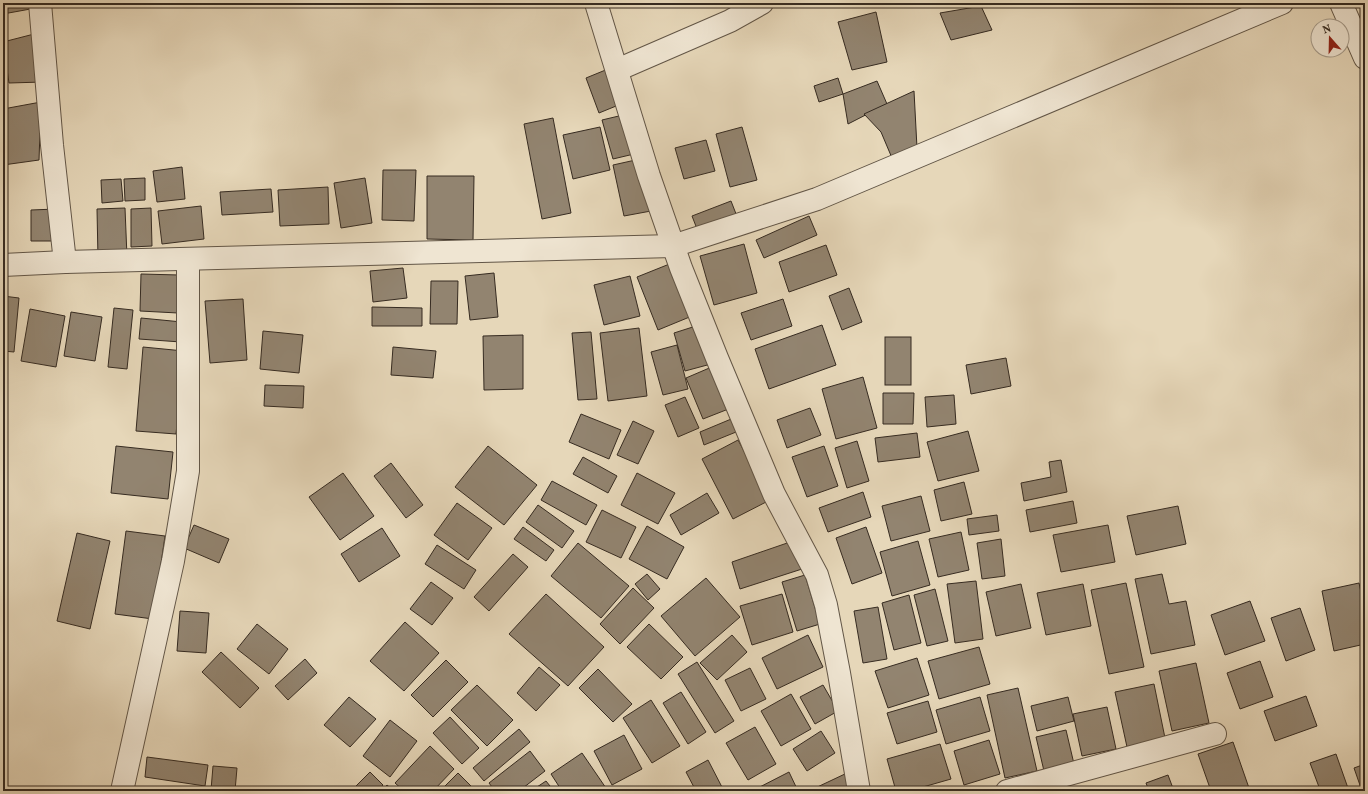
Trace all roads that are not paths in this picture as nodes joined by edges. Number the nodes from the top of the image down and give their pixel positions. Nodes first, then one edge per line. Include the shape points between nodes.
1 (40, 3) edge
2 (596, 3) edge
3 (762, 3) edge
4 (1282, 3) edge
5 (1341, 3) edge
6 (1365, 58) edge
7 (616, 70) junction
8 (673, 246) junction
9 (188, 259) junction
10 (65, 262) junction
11 (3, 265) edge
12 (1215, 734) dead end
13 (122, 791) edge
14 (859, 791) edge
15 (1007, 791) edge

1 - 10 street
2 - 7 street
3 - 7 street via 730,21
4 - 8 street via 817,199
5 - 6 street
7 - 8 street
8 - 9 street
8 - 14 street via 774,494 817,575 826,605
9 - 10 street
9 - 13 street via 188,471 173,561
10 - 11 street
12 - 15 street

